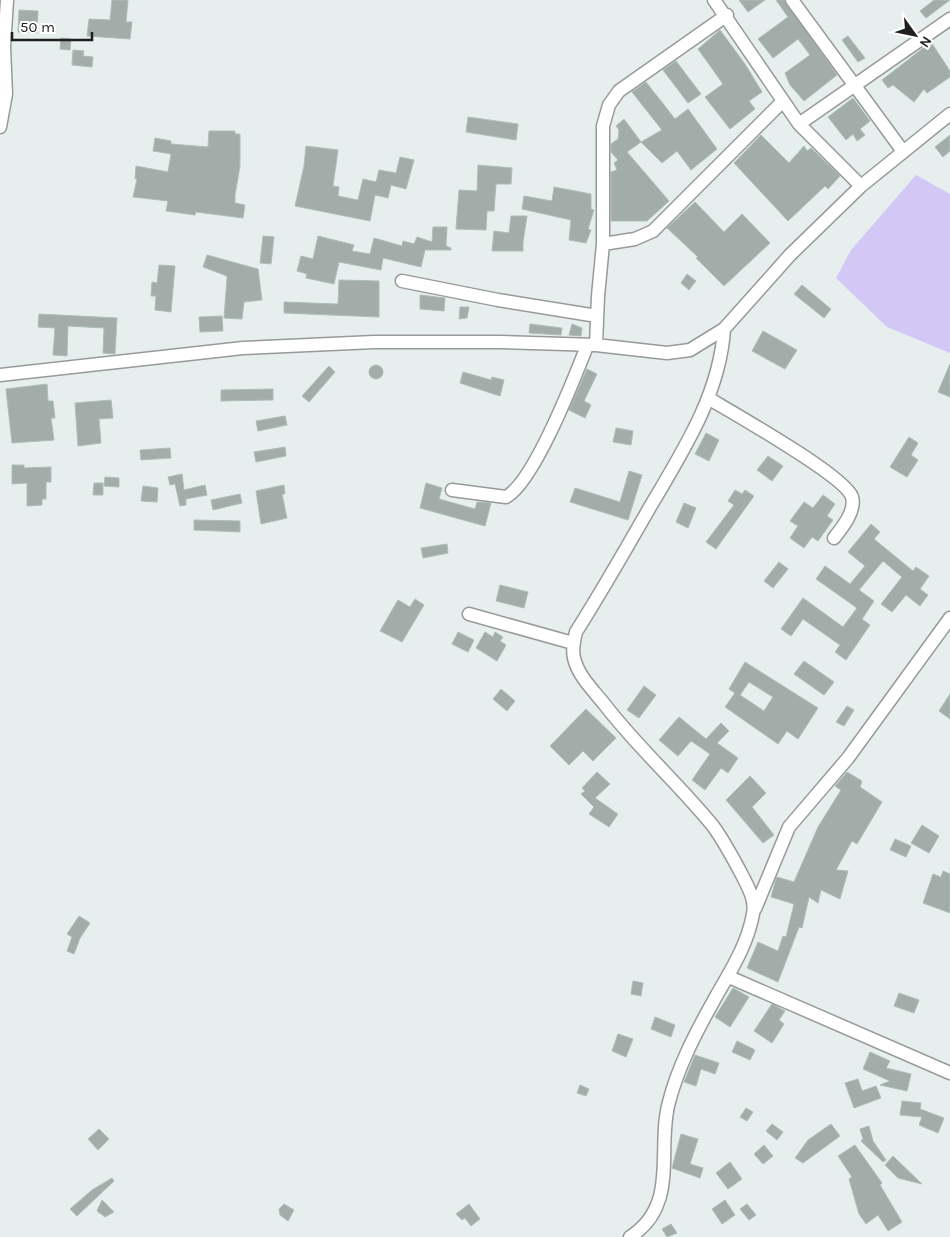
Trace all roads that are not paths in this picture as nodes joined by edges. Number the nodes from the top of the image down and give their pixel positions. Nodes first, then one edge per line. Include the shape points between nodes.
1 (7, 0) edge
2 (714, 0) edge
3 (792, 0) edge
4 (727, 16) junction
5 (950, 19) edge
6 (855, 84) junction
7 (782, 102) junction
8 (950, 114) edge
9 (799, 124) junction
10 (0, 127) edge
11 (902, 150) junction
12 (860, 186) junction
13 (603, 244) junction
14 (402, 281) dead end
15 (597, 316) junction
16 (724, 329) junction
17 (592, 346) junction
18 (0, 375) edge
19 (708, 398) junction
20 (452, 490) dead end
21 (834, 538) dead end
22 (469, 614) dead end
23 (950, 618) edge
24 (573, 643) junction
25 (754, 911) junction
26 (729, 977) junction
27 (950, 1072) edge
28 (630, 1237) edge

1 - 10 street via 4,37 6,94
2 - 4 street
3 - 6 street
4 - 7 street
4 - 13 street via 612,97 603,126
5 - 6 street
6 - 9 street
6 - 11 street
7 - 9 street
7 - 13 street via 653,231 635,239
8 - 11 street
9 - 12 street
11 - 12 street
12 - 16 street via 790,255
13 - 15 street
14 - 15 street
15 - 17 street
16 - 17 street via 699,346 678,353
16 - 19 street via 719,367
17 - 18 street via 374,342 243,348
17 - 20 street via 516,490 506,497
19 - 21 street via 819,466 846,489 851,495 852,507
19 - 24 street via 703,413 576,632
22 - 24 street
23 - 25 street via 848,758 789,827
24 - 25 street via 574,658 592,690 645,754 713,827 742,875 754,902
25 - 26 street via 744,945
26 - 27 street
26 - 28 street via 692,1041 668,1103 664,1171 656,1208 651,1220

